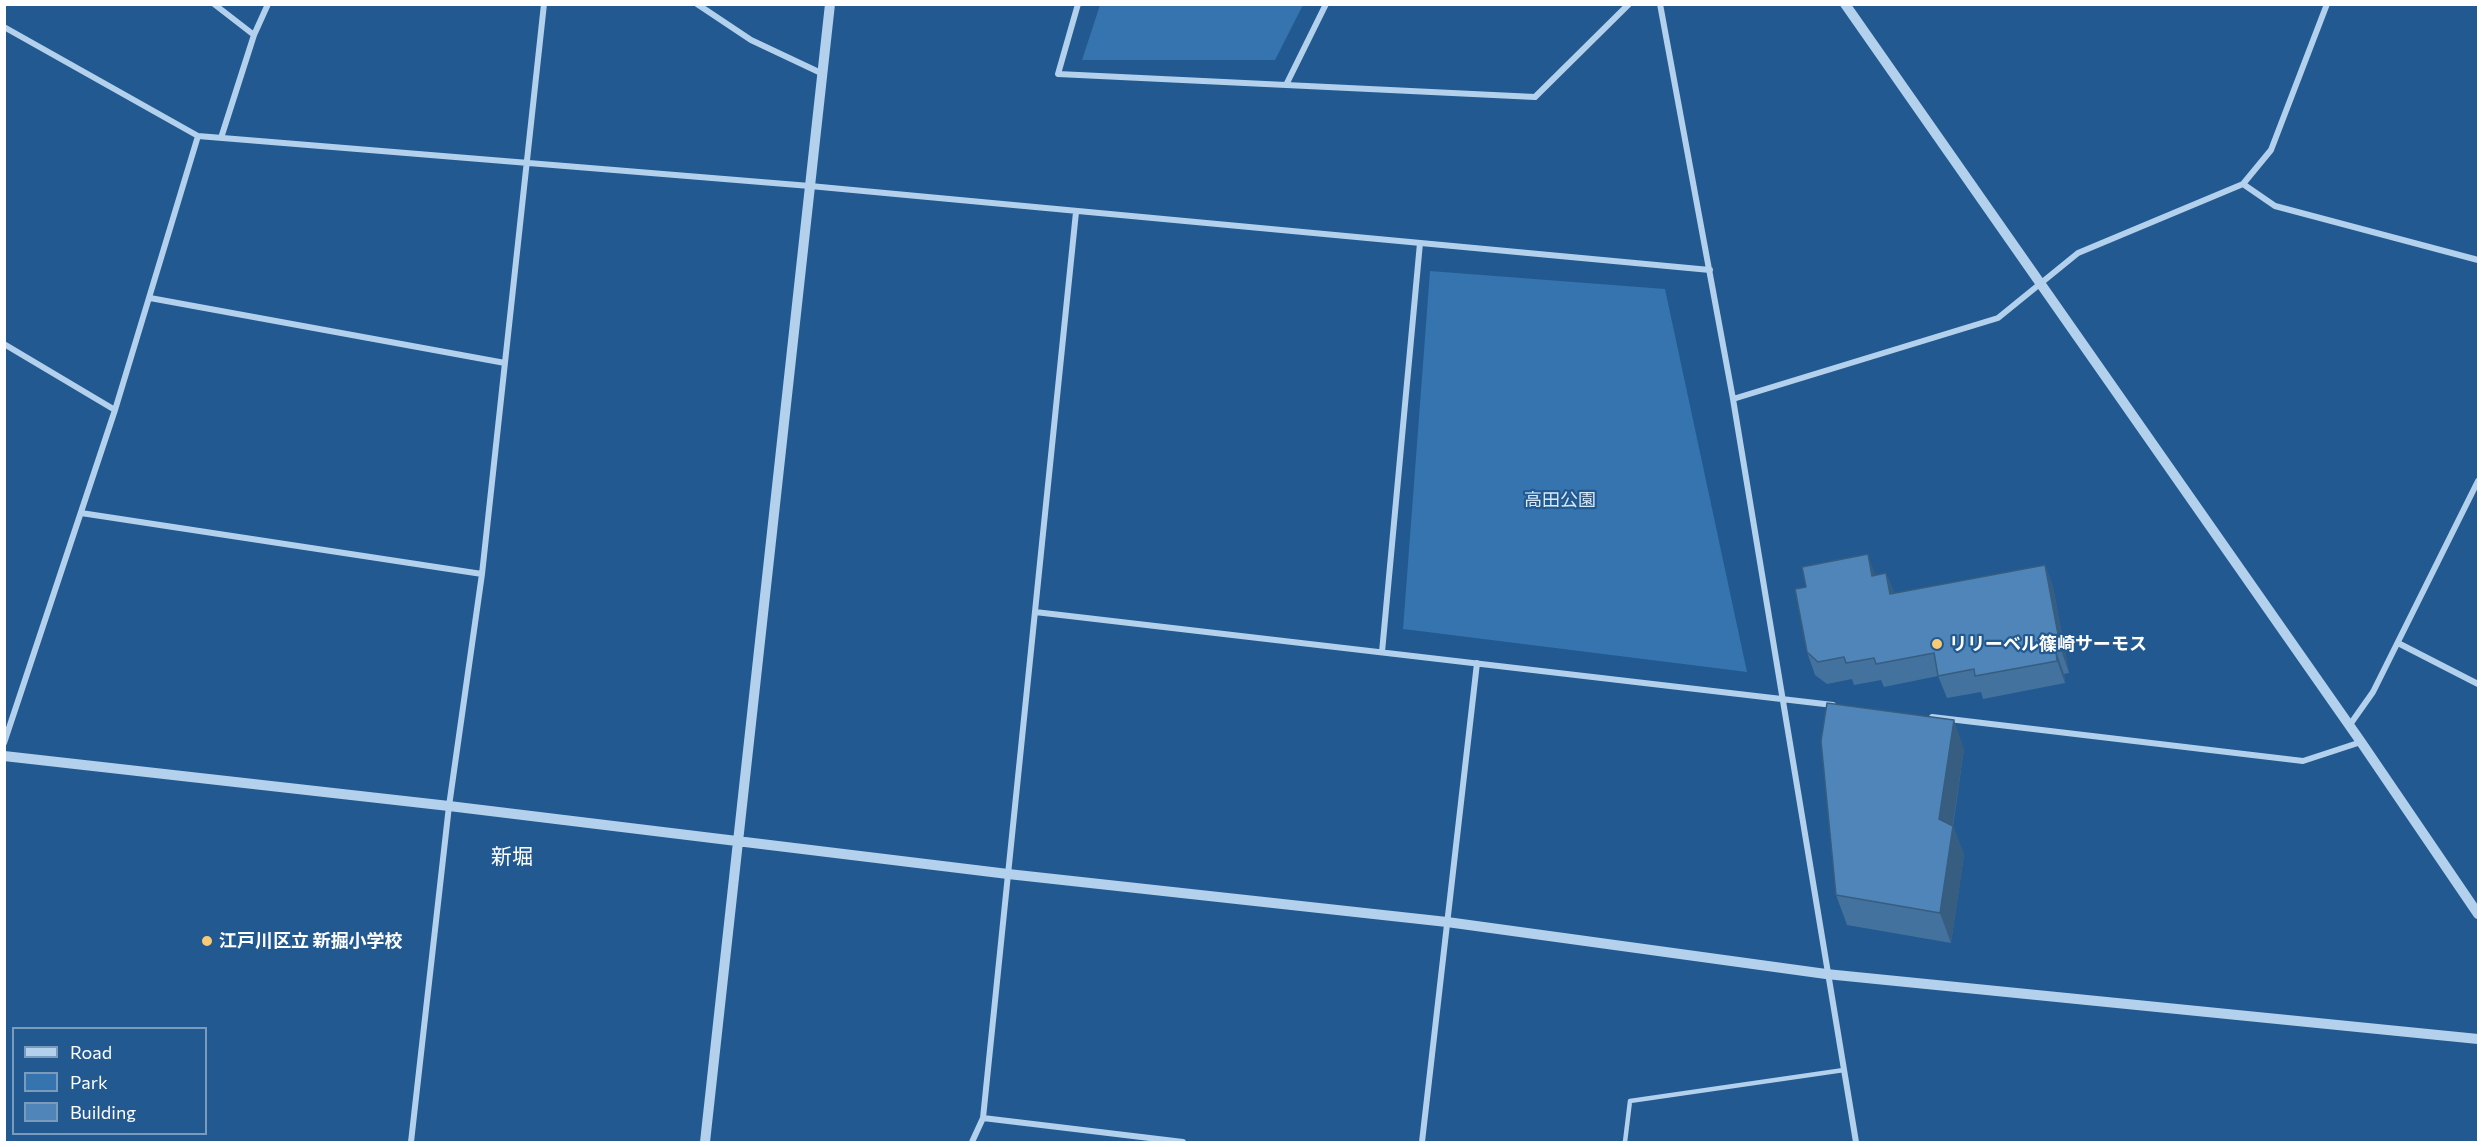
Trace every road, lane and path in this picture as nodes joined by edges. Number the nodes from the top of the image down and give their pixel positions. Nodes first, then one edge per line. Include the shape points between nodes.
1 (214, 4) edge
2 (268, 4) edge
3 (544, 4) edge
4 (697, 4) edge
5 (830, 4) edge
6 (1078, 4) edge
7 (1326, 4) edge
8 (1629, 4) edge
9 (1660, 4) edge
10 (1845, 4) edge
11 (2327, 4) edge
12 (4, 27) edge
13 (254, 35) junction
14 (821, 73) junction
15 (1287, 83) junction
16 (198, 136) junction
17 (221, 138) junction
18 (526, 164) junction
19 (2243, 184) junction
20 (810, 186) junction
21 (1076, 212) junction
22 (1420, 243) junction
23 (2478, 260) edge
24 (1710, 270) junction
25 (2039, 285) junction
26 (150, 298) junction
27 (4, 344) edge
28 (505, 363) junction
29 (1733, 399) junction
30 (115, 410) junction
31 (2478, 481) edge
32 (81, 513) junction
33 (482, 574) junction
34 (1035, 612) junction
35 (2398, 643) junction
36 (1382, 652) junction
37 (1477, 663) junction
38 (2478, 684) edge
39 (1784, 699) junction
40 (1844, 706) edge
41 (1927, 716) edge
42 (2349, 727) junction
43 (2361, 742) junction
44 (4, 743) edge
45 (4, 756) edge
46 (449, 806) junction
47 (739, 840) junction
48 (1008, 874) junction
49 (2478, 914) edge
50 (1447, 922) junction
51 (1826, 974) junction
52 (2478, 1039) edge
53 (1845, 1070) junction
54 (983, 1118) junction
55 (411, 1143) edge
56 (705, 1143) edge
57 (972, 1143) edge
58 (1183, 1143) edge
59 (1422, 1143) edge
60 (1625, 1143) edge
61 (1856, 1143) edge

1 - 13 street
2 - 13 street
3 - 18 street
4 - 14 street via 751,40
5 - 14 street
6 - 15 street via 1058,74
7 - 15 street
8 - 15 street via 1535,97
9 - 24 street
10 - 25 street
11 - 19 street via 2271,150
12 - 16 street
13 - 17 street
14 - 20 street
16 - 17 street
16 - 26 street
17 - 18 street
18 - 20 street
18 - 28 street
19 - 23 street via 2275,206
19 - 25 street via 2078,253
20 - 21 street
20 - 47 street
21 - 22 street
21 - 34 street
22 - 24 street
22 - 36 street
24 - 29 street
25 - 29 street via 1998,318
25 - 42 street
26 - 28 street
26 - 30 street
27 - 30 street
28 - 33 street
29 - 39 street
30 - 32 street
31 - 35 street
32 - 33 street
32 - 44 street
33 - 46 street
34 - 36 street
34 - 48 street
35 - 38 street
35 - 42 street via 2373,692
36 - 37 street
37 - 39 street
37 - 50 street
39 - 40 street
39 - 51 street
41 - 43 street via 2303,761
42 - 43 street
43 - 49 street
45 - 46 street
46 - 47 street
46 - 55 street
47 - 48 street
47 - 56 street
48 - 50 street
48 - 54 street
50 - 51 street
50 - 59 street
51 - 52 street
51 - 53 street
53 - 60 lane via 1630,1101
53 - 61 street
54 - 57 street
54 - 58 street

